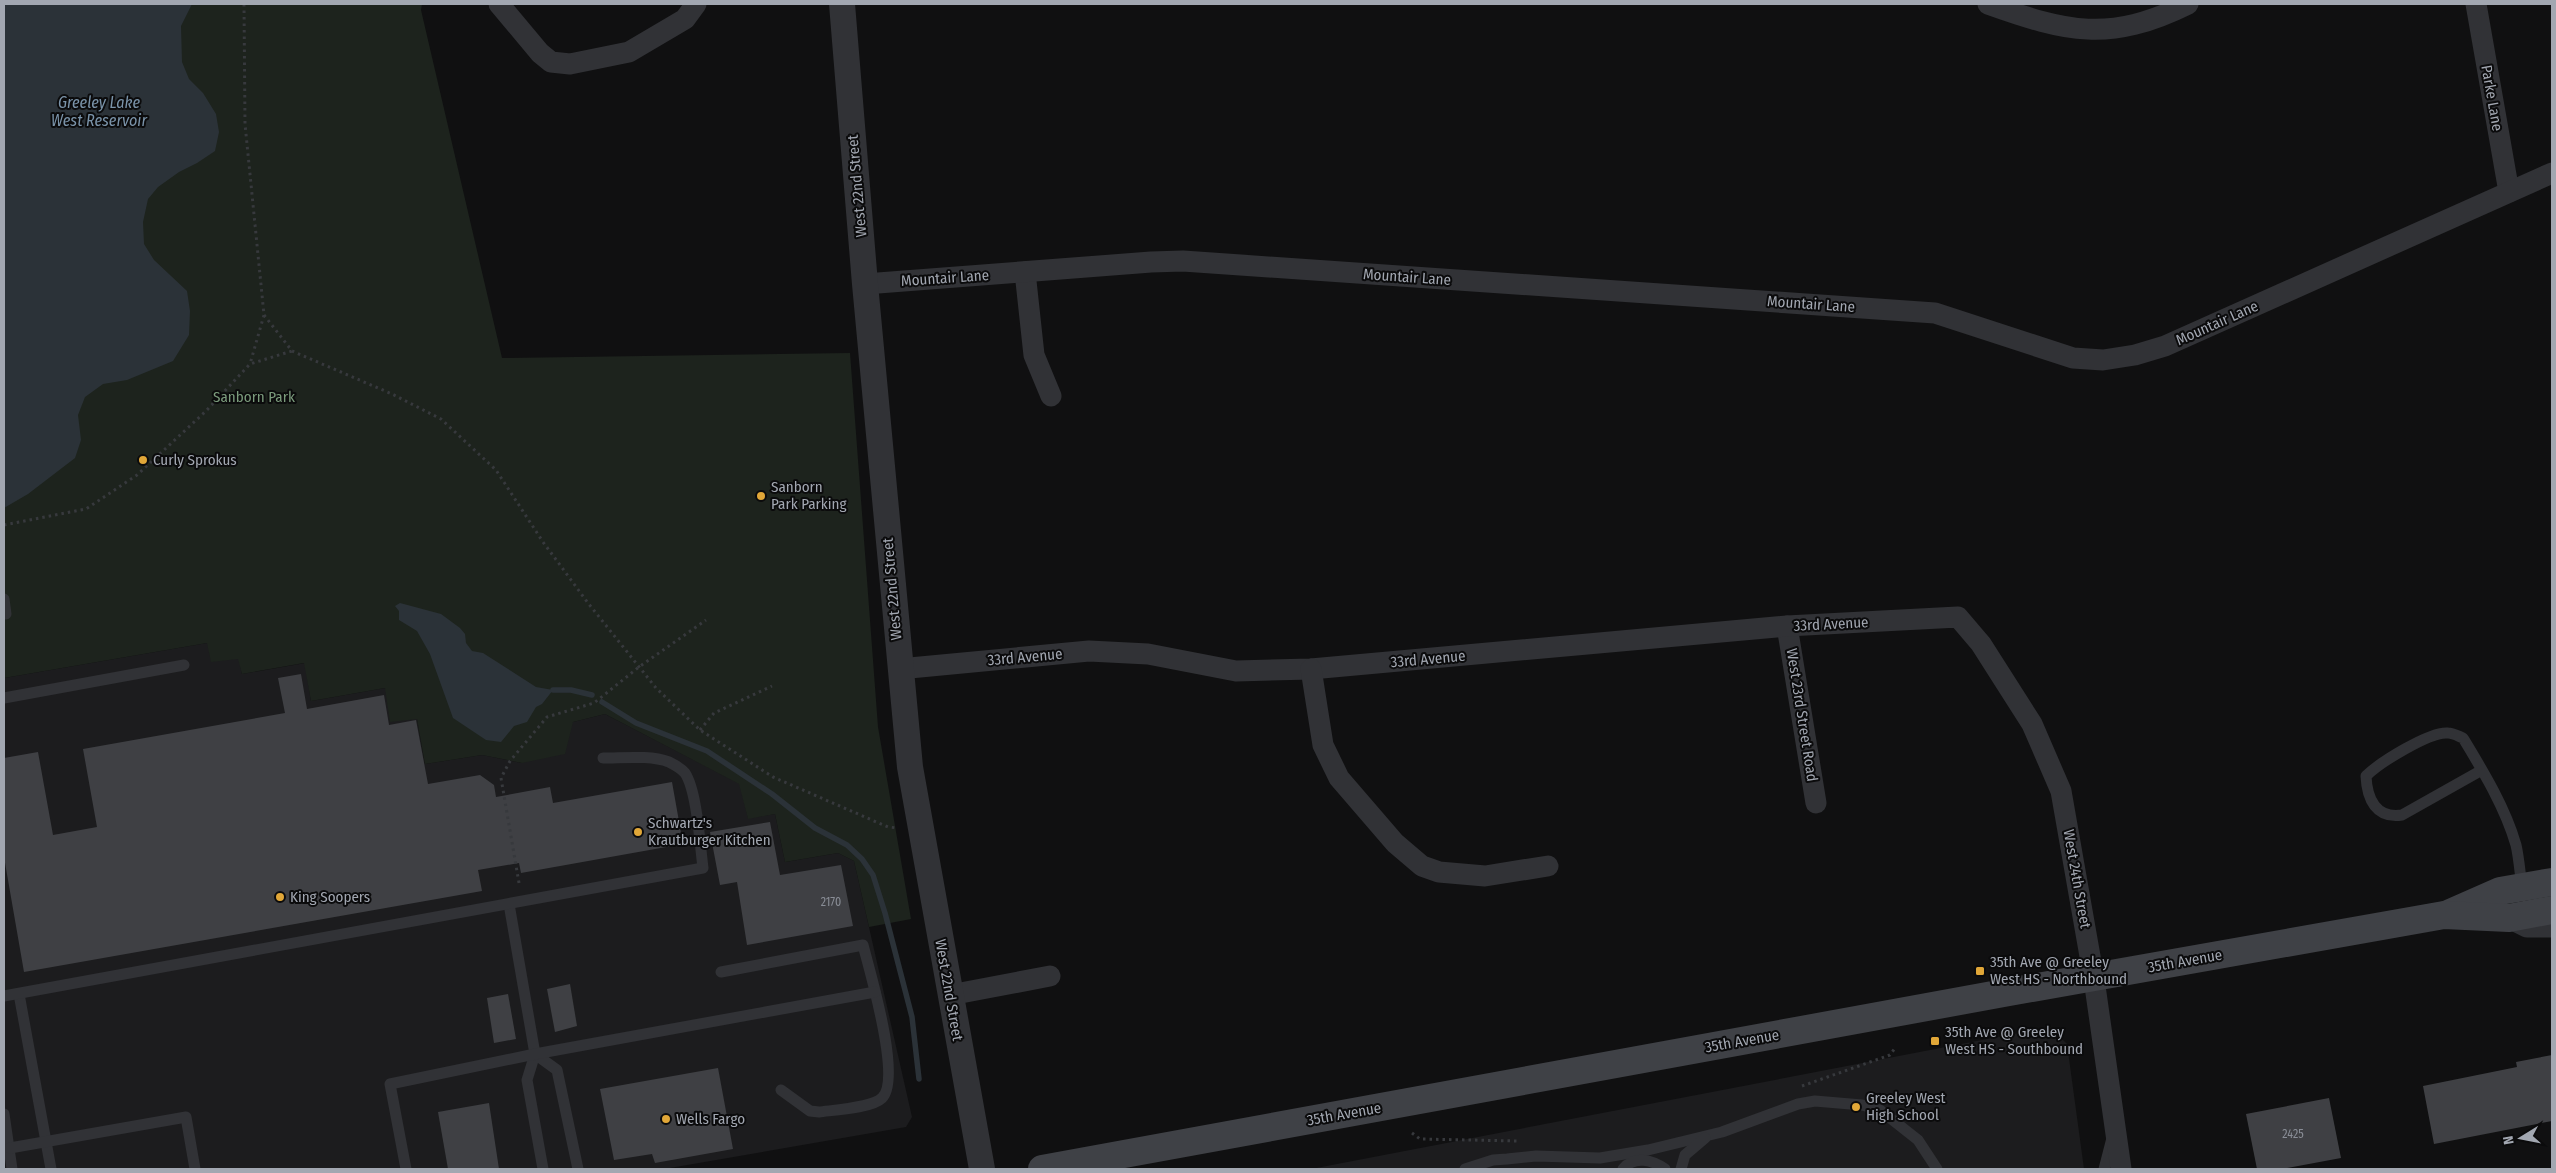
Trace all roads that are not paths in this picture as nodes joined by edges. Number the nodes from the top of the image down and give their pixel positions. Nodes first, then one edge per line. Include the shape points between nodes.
1 (499, 4) edge
2 (696, 4) edge
3 (842, 4) edge
4 (1988, 4) edge
5 (2188, 4) edge
6 (2476, 4) edge
7 (2552, 172) edge
8 (2509, 192) junction
9 (1025, 272) junction
10 (865, 284) junction
11 (1051, 396) dead end
12 (4, 599) edge
13 (4, 614) edge
14 (1958, 617) joint
15 (1787, 626) junction
16 (184, 665) dead end
17 (899, 669) junction
18 (1311, 669) junction
19 (4, 698) edge
20 (603, 758) dead end
21 (2482, 770) junction
22 (1816, 803) dead end
23 (1548, 866) dead end
24 (2552, 882) edge
25 (2522, 887) junction
26 (510, 904) junction
27 (2552, 910) edge
28 (2444, 915) junction
29 (2509, 918) junction
30 (2552, 927) edge
31 (721, 972) dead end
32 (1050, 976) dead end
33 (2094, 977) junction
34 (876, 992) junction
35 (19, 994) junction
36 (950, 995) junction
37 (4, 996) edge
38 (535, 1054) junction
39 (781, 1090) dead end
40 (4, 1114) edge
41 (2115, 1124) junction
42 (1707, 1137) junction
43 (46, 1143) junction
44 (10, 1148) junction
45 (1600, 1158) junction
46 (12, 1169) edge
47 (51, 1169) edge
48 (195, 1169) edge
49 (406, 1169) edge
50 (543, 1169) edge
51 (578, 1169) edge
52 (982, 1169) edge
53 (1042, 1169) edge
54 (1465, 1169) edge
55 (1619, 1169) edge
56 (1623, 1169) edge
57 (1665, 1169) edge
58 (1681, 1169) edge
59 (1937, 1169) edge
60 (2104, 1169) edge
61 (2121, 1169) edge

1 - 2 street via 540,53 551,62 570,64 629,52 685,19
3 - 10 street, West 22nd Street
4 - 5 street via 2042,23 2099,30 2158,19
6 - 8 street, Parke Lane
7 - 8 street, Mountair Lane
8 - 9 street, Mountair Lane via 2165,346 2103,360 2072,358 1935,313 1183,262
9 - 10 street, Mountair Lane
9 - 11 street via 1034,355
10 - 17 street, West 22nd Street
12 - 13 lane
14 - 15 street, 33rd Avenue
14 - 33 street, West 24th Street via 1981,644 2032,724 2061,791
15 - 18 street, 33rd Avenue
15 - 22 street, West 23rd Street Road
16 - 19 lane
17 - 18 street, 33rd Avenue via 1089,651 1148,654 1236,671
17 - 36 street, West 22nd Street via 910,767
18 - 23 street via 1323,745 1339,778 1395,843 1422,866 1439,872 1485,876
20 - 26 lane via 640,758 679,767 685,774 696,817 703,868
21 - 21 lane via 2463,738 2447,732 2428,738 2374,767 2366,776 2367,789 2379,813 2389,817 2402,815
21 - 25 lane via 2516,845
24 - 25 main road, 35th Avenue
25 - 28 main road, 35th Avenue via 2500,891
26 - 35 lane
26 - 38 lane
27 - 29 main road, 35th Avenue
28 - 29 main road, 35th Avenue
28 - 33 main road, 35th Avenue
29 - 30 street via 2526,927
31 - 34 lane via 863,945
32 - 36 street
33 - 41 street, West 24th Street
33 - 53 main road, 35th Avenue
34 - 38 lane
34 - 39 lane via 887,1047 889,1089 882,1099 872,1104 819,1112 810,1111
35 - 37 lane
35 - 43 lane
36 - 52 street, West 22nd Street
38 - 49 lane via 390,1084
38 - 50 lane via 527,1080
38 - 51 lane via 557,1070
40 - 44 lane
41 - 60 lane
41 - 61 street, West 24th Street
42 - 45 lane
42 - 58 lane via 1685,1155
42 - 59 lane via 1798,1104 1862,1105 1880,1110 1901,1125 1918,1140
43 - 44 lane
43 - 47 lane
43 - 48 lane via 186,1117
44 - 46 lane
45 - 54 lane via 1493,1160
45 - 55 lane via 1613,1161
56 - 57 lane via 1630,1163 1644,1160 1655,1161

